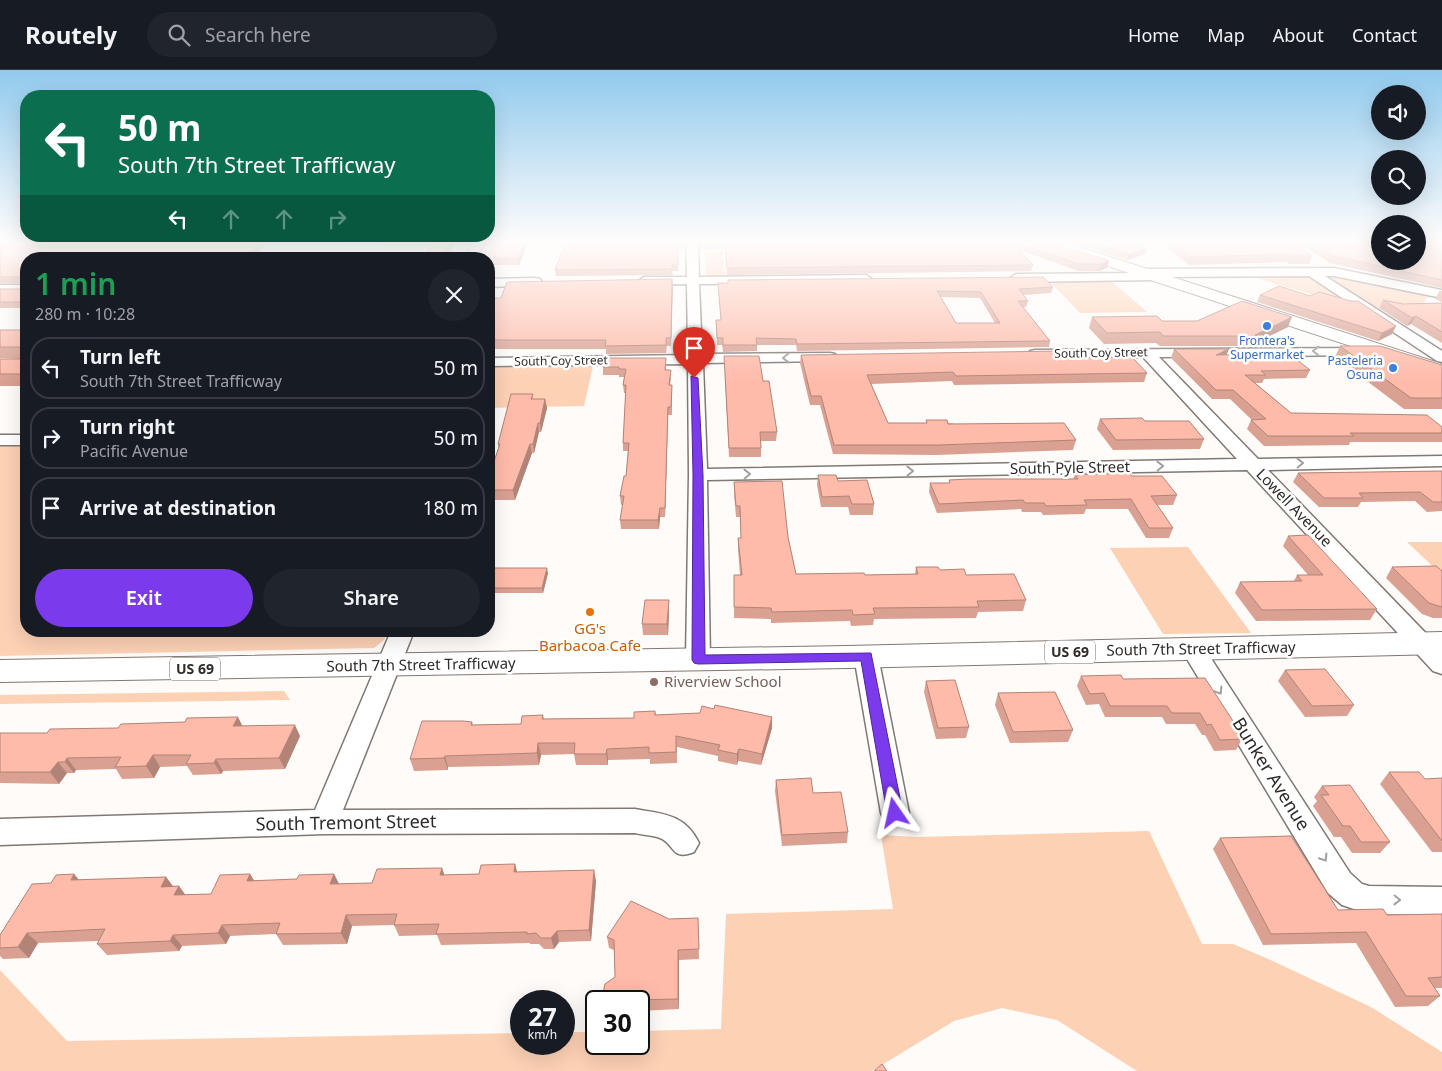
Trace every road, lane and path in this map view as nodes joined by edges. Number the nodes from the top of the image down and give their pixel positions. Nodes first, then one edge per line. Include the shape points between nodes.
1 (692, 289) edge
2 (1191, 289) edge
3 (1336, 289) edge
4 (1416, 289) edge
5 (1442, 294) edge
6 (1382, 351) junction
7 (1146, 352) junction
8 (1019, 354) edge
9 (843, 357) edge
10 (1442, 358) edge
11 (694, 359) junction
12 (495, 362) edge
13 (1442, 370) edge
14 (0, 440) edge
15 (20, 440) edge
16 (1442, 461) edge
17 (1252, 464) junction
18 (698, 475) junction
19 (401, 637) edge
20 (1193, 650) junction
21 (1435, 651) edge
22 (866, 656) junction
23 (698, 660) junction
24 (390, 666) junction
25 (0, 671) edge
26 (895, 813) dead end
27 (324, 822) junction
28 (0, 832) edge
29 (684, 843) dead end
30 (1442, 901) edge

1 - 11 street
2 - 6 main road
3 - 10 street
4 - 5 street
6 -> 7 street, South Coy Street
6 - 13 main road
7 - 8 street, South Coy Street
7 - 17 street, Lowell Avenue
9 -> 11 street, South Coy Street
11 - 12 street, South Coy Street
11 - 18 street
14 - 15 street
17 -> 16 street, South Pyle Street
18 -> 17 street, South Pyle Street
17 - 21 street, Lowell Avenue
18 - 23 street
19 - 24 street
20 - 21 main road, South 7th Street Trafficway / US 69
20 - 22 main road, South 7th Street Trafficway / US 69
20 -> 30 street, Bunker Avenue via 1340,883 1353,895 1369,900
22 - 23 main road, South 7th Street Trafficway / US 69
22 - 26 street
23 - 24 main road, South 7th Street Trafficway / US 69
24 - 25 main road, South 7th Street Trafficway / US 69
24 - 27 street
27 - 28 street, South Tremont Street
27 - 29 street, South Tremont Street via 635,821 670,828

